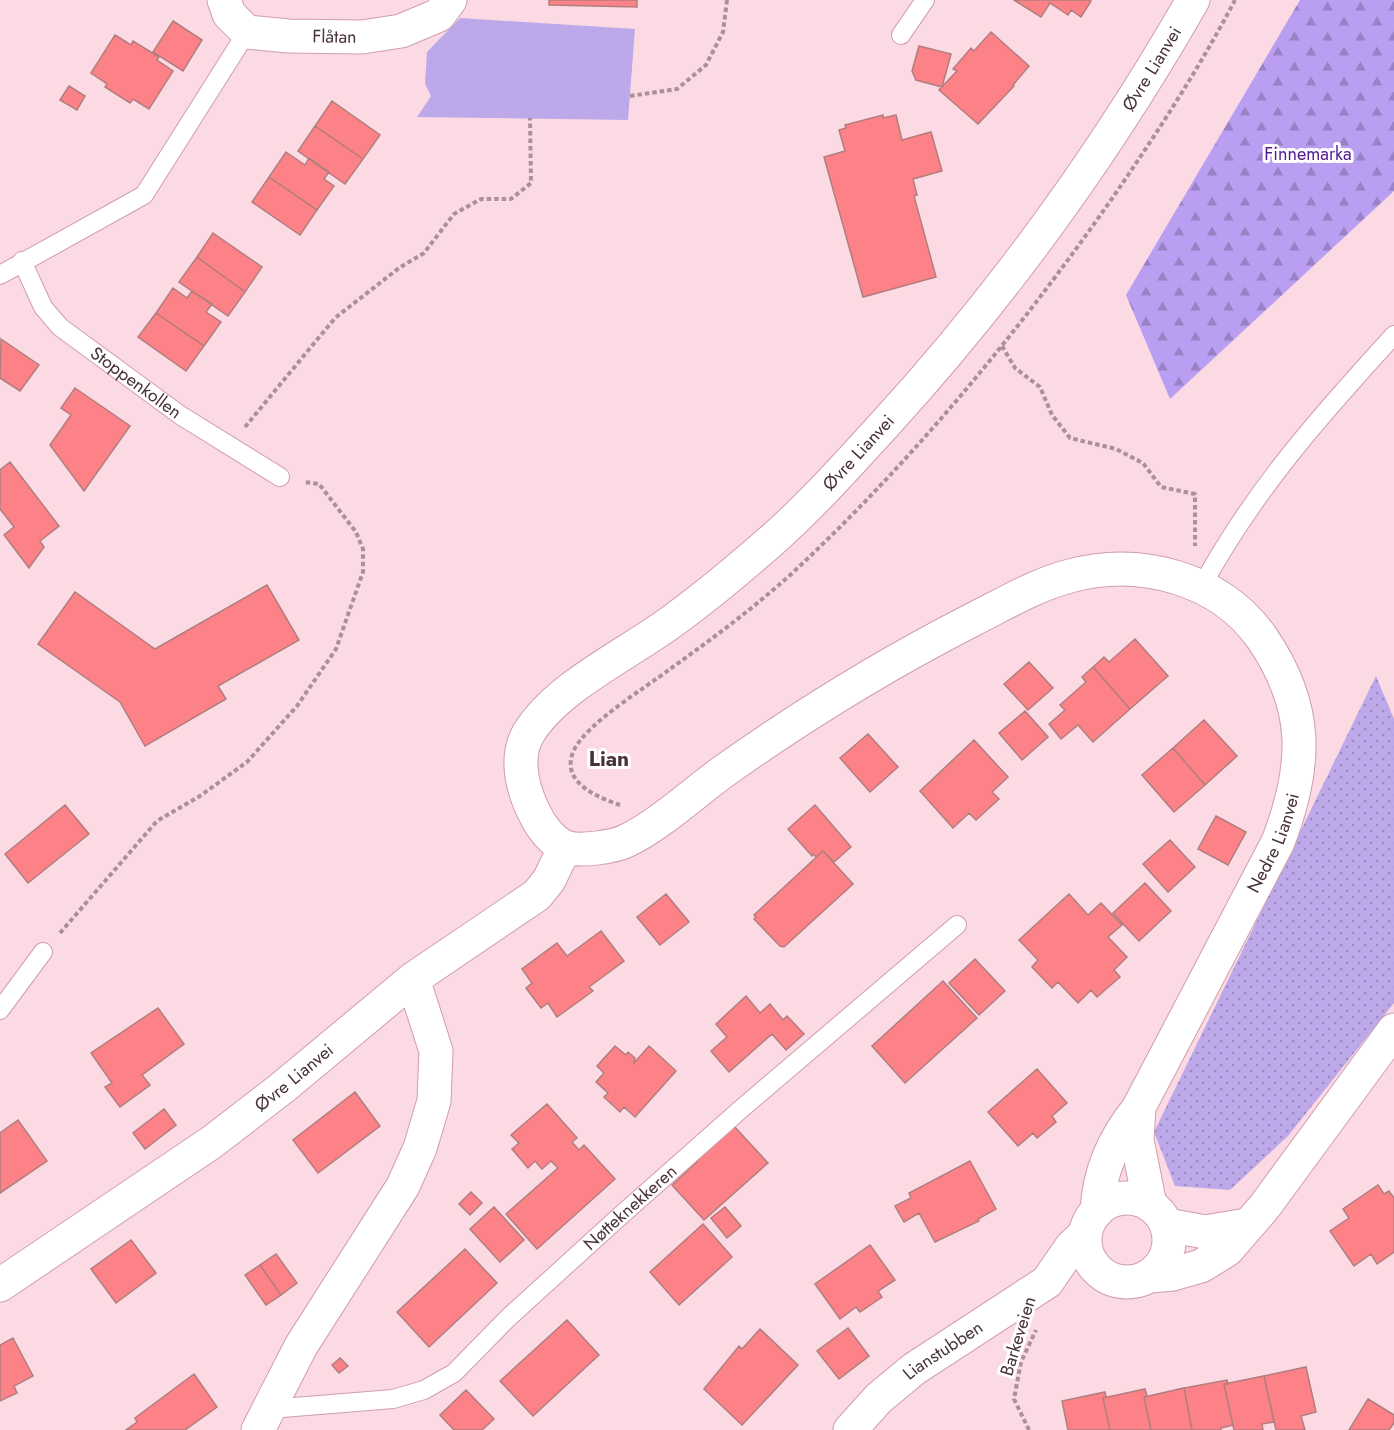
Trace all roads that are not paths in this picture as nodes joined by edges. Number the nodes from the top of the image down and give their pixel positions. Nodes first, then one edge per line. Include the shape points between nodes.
1 (224, 0) edge
2 (450, 0) edge
3 (925, 0) edge
4 (1193, 0) edge
5 (247, 32) junction
6 (901, 34) dead end
7 (22, 261) junction
8 (0, 275) edge
9 (1394, 335) edge
10 (280, 477) road end
11 (1206, 579) junction
12 (566, 847) junction
13 (957, 925) dead end
14 (43, 952) road end
15 (413, 979) junction
16 (0, 1010) edge
17 (1394, 1030) edge
18 (1139, 1107) junction
19 (1158, 1215) junction
20 (1091, 1222) junction
21 (1247, 1226) junction
22 (1150, 1276) junction
23 (1112, 1280) junction
24 (1047, 1282) junction
25 (0, 1285) edge
26 (264, 1419) edge
27 (849, 1430) edge

1 - 5 street via 230,14
2 - 5 street, Flåtan via 439,15 401,31 362,37
3 - 6 lane
4 - 12 street, Øvre Lianvei via 1158,62 1078,184 930,375 821,494 773,540 673,622 572,690 531,729 521,755 526,794 542,829
5 - 7 lane via 144,195
7 - 8 lane
7 - 10 lane, Stoppenkollen via 43,307 60,327 180,415
9 - 11 lane via 1251,502
11 - 12 street via 1108,569 1070,576 1024,593 844,691 627,841 606,847
11 - 18 street, Nedre Lianvei via 1246,619 1276,659 1293,703 1300,764 1293,802 1278,842
12 - 15 street, Øvre Lianvei via 537,895
13 - 26 lane, Nøtteknekkeren via 741,1108 510,1317 454,1373 424,1390 393,1399
14 - 16 lane
15 - 25 street, Øvre Lianvei via 212,1142
15 - 26 street, Nøtteknekkeren via 436,1051 434,1101 420,1148 403,1186 301,1346
17 - 21 street
18 - 19 street, Nedre Lianvei via 1137,1140
18 - 20 street, Nedre Lianvei via 1117,1138 1105,1166
19 - 20 street via 1138,1200 1121,1198
19 - 21 street via 1205,1232
19 - 22 street via 1169,1239 1160,1268
20 - 23 street via 1089,1260
20 - 24 street, Lianstubben
21 - 22 street via 1214,1260 1173,1274
22 - 23 street via 1125,1283
23 - 24 street
24 - 27 street, Lianstubben via 914,1369

